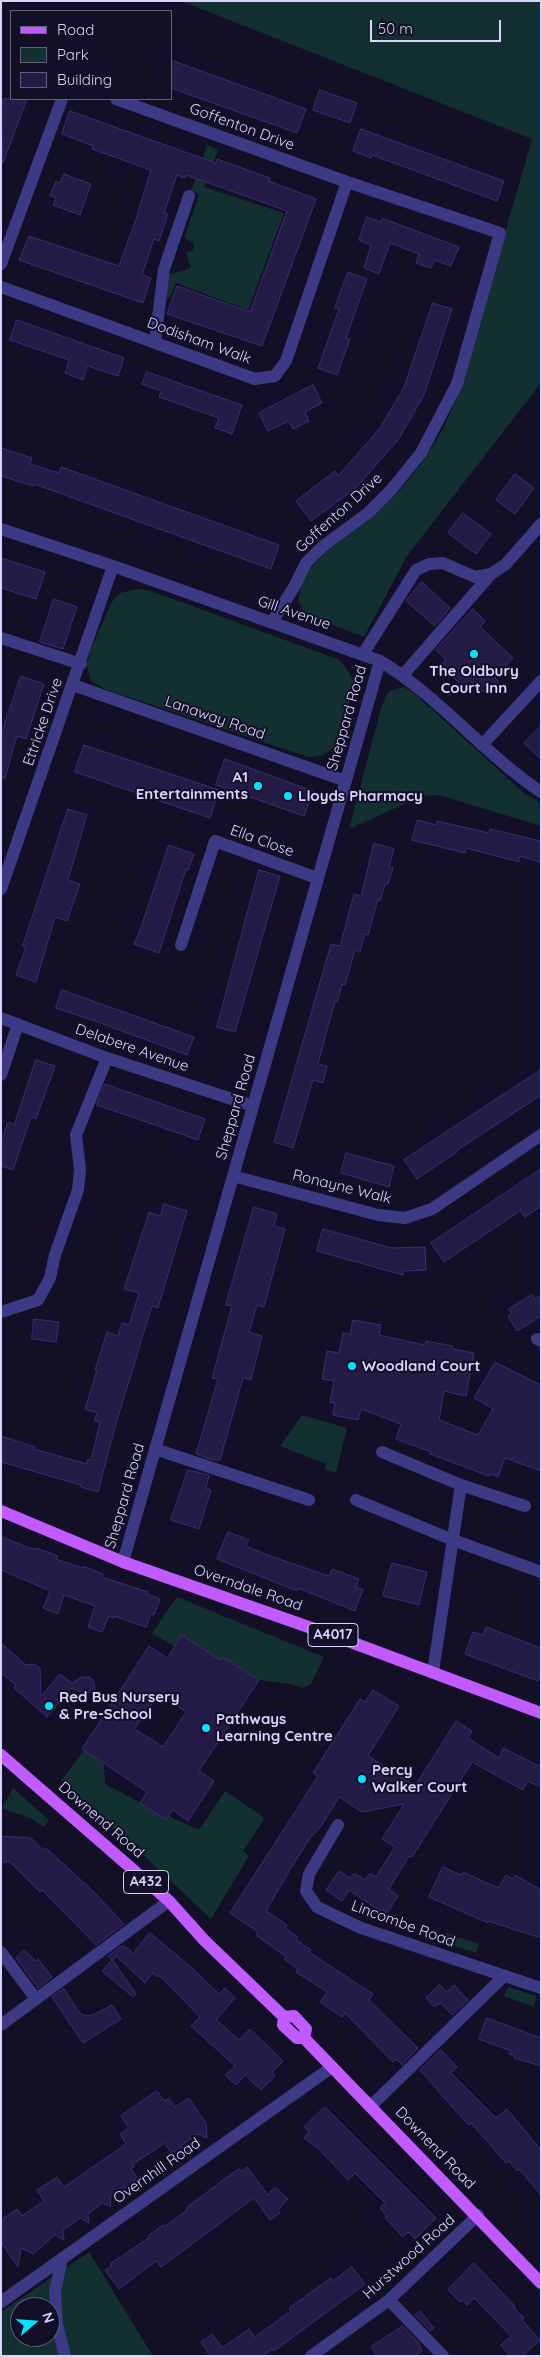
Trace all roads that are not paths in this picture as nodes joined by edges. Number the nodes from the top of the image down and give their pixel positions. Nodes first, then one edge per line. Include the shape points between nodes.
1 (62, 100) edge
2 (119, 100) edge
3 (347, 182) junction
4 (189, 196) dead end
5 (1, 264) edge
6 (1, 287) edge
7 (155, 342) junction
8 (541, 524) edge
9 (1, 529) edge
10 (113, 566) junction
11 (491, 574) junction
12 (272, 622) junction
13 (1, 638) edge
14 (363, 654) junction
15 (380, 661) junction
16 (81, 664) junction
17 (403, 675) junction
18 (541, 681) edge
19 (73, 685) junction
20 (482, 745) junction
21 (346, 781) junction
22 (541, 792) edge
23 (317, 878) junction
24 (1, 889) edge
25 (181, 945) dead end
26 (1, 1018) edge
27 (18, 1024) junction
28 (106, 1058) junction
29 (1, 1076) edge
30 (253, 1106) junction
31 (541, 1135) edge
32 (233, 1176) junction
33 (1, 1312) edge
34 (155, 1449) junction
35 (382, 1452) dead end
36 (461, 1485) junction
37 (310, 1500) dead end
38 (356, 1500) dead end
39 (525, 1506) dead end
40 (1, 1511) edge
41 (452, 1540) junction
42 (123, 1562) junction
43 (541, 1572) edge
44 (433, 1672) junction
45 (541, 1713) edge
46 (1, 1755) edge
47 (338, 1825) dead end
48 (169, 1901) junction
49 (1, 1952) edge
50 (504, 1976) junction
51 (541, 1988) edge
52 (36, 1999) junction
53 (1, 2025) edge
54 (332, 2067) junction
55 (371, 2106) junction
56 (478, 2216) junction
57 (62, 2258) junction
58 (541, 2283) edge
59 (389, 2300) junction
60 (1, 2302) edge
61 (65, 2356) edge
62 (311, 2356) edge
63 (443, 2356) edge

1 - 5 street
2 - 3 street, Goffenton Drive
3 - 7 street, Dodisham Walk via 286,361 274,376 255,379
3 - 12 street, Goffenton Drive via 502,228 457,384 421,453 368,513 306,563
4 - 7 street via 164,269
6 - 7 street, Dodisham Walk
8 - 11 street via 506,564
9 - 10 street, Gill Avenue
10 - 12 street, Gill Avenue
10 - 16 street, Ettricke Drive
11 - 14 street via 475,577 443,563 429,564 416,570
11 - 17 street
12 - 14 street, Gill Avenue
13 - 16 street
14 - 15 street, Gill Avenue
15 - 17 street, Gill Avenue
15 - 21 street, Sheppard Road
16 - 19 street, Ettricke Drive
17 - 20 street, Gill Avenue via 434,699
18 - 20 street
19 - 21 street, Lanaway Road
19 - 24 street, Ettricke Drive
20 - 22 street, Gill Avenue
21 - 23 street, Sheppard Road
23 - 25 street, Ella Close via 215,841
23 - 30 street, Sheppard Road
26 - 27 street, Delabere Avenue
27 - 28 street, Delabere Avenue
27 - 29 street
28 - 30 street, Delabere Avenue
28 - 33 street via 76,1136 80,1170 78,1190 50,1278 38,1300
30 - 32 street, Sheppard Road
31 - 32 street, Ronayne Walk via 432,1209 405,1218 378,1216
32 - 34 street, Sheppard Road
34 - 37 street
34 - 42 street, Sheppard Road
35 - 36 street
36 - 39 street
36 - 41 street
38 - 41 street
40 - 42 main road, Overndale Road / A4017
41 - 43 street
41 - 44 street
42 - 44 main road, Overndale Road / A4017
44 - 45 main road, Overndale Road / A4017
46 - 48 main road, Downend Road / A432
47 - 50 street, Lincombe Road via 309,1874 306,1891 317,1908 361,1928
48 - 52 street
48 - 54 main road, Downend Road / A432 via 204,1940 284,2017 283,2024 290,2032 297,2038 304,2038
49 - 52 street
50 - 51 street, Lincombe Road
50 - 55 street
52 - 53 street
54 - 55 main road, Downend Road / A432
54 - 57 street, Overnhill Road
55 - 56 main road, Downend Road / A432
56 - 58 main road, Downend Road / A432
56 - 59 street, Hurstwood Road
57 - 60 street, Overnhill Road
57 - 61 street via 55,2292 56,2324
59 - 62 street, Hurstwood Road
59 - 63 street

